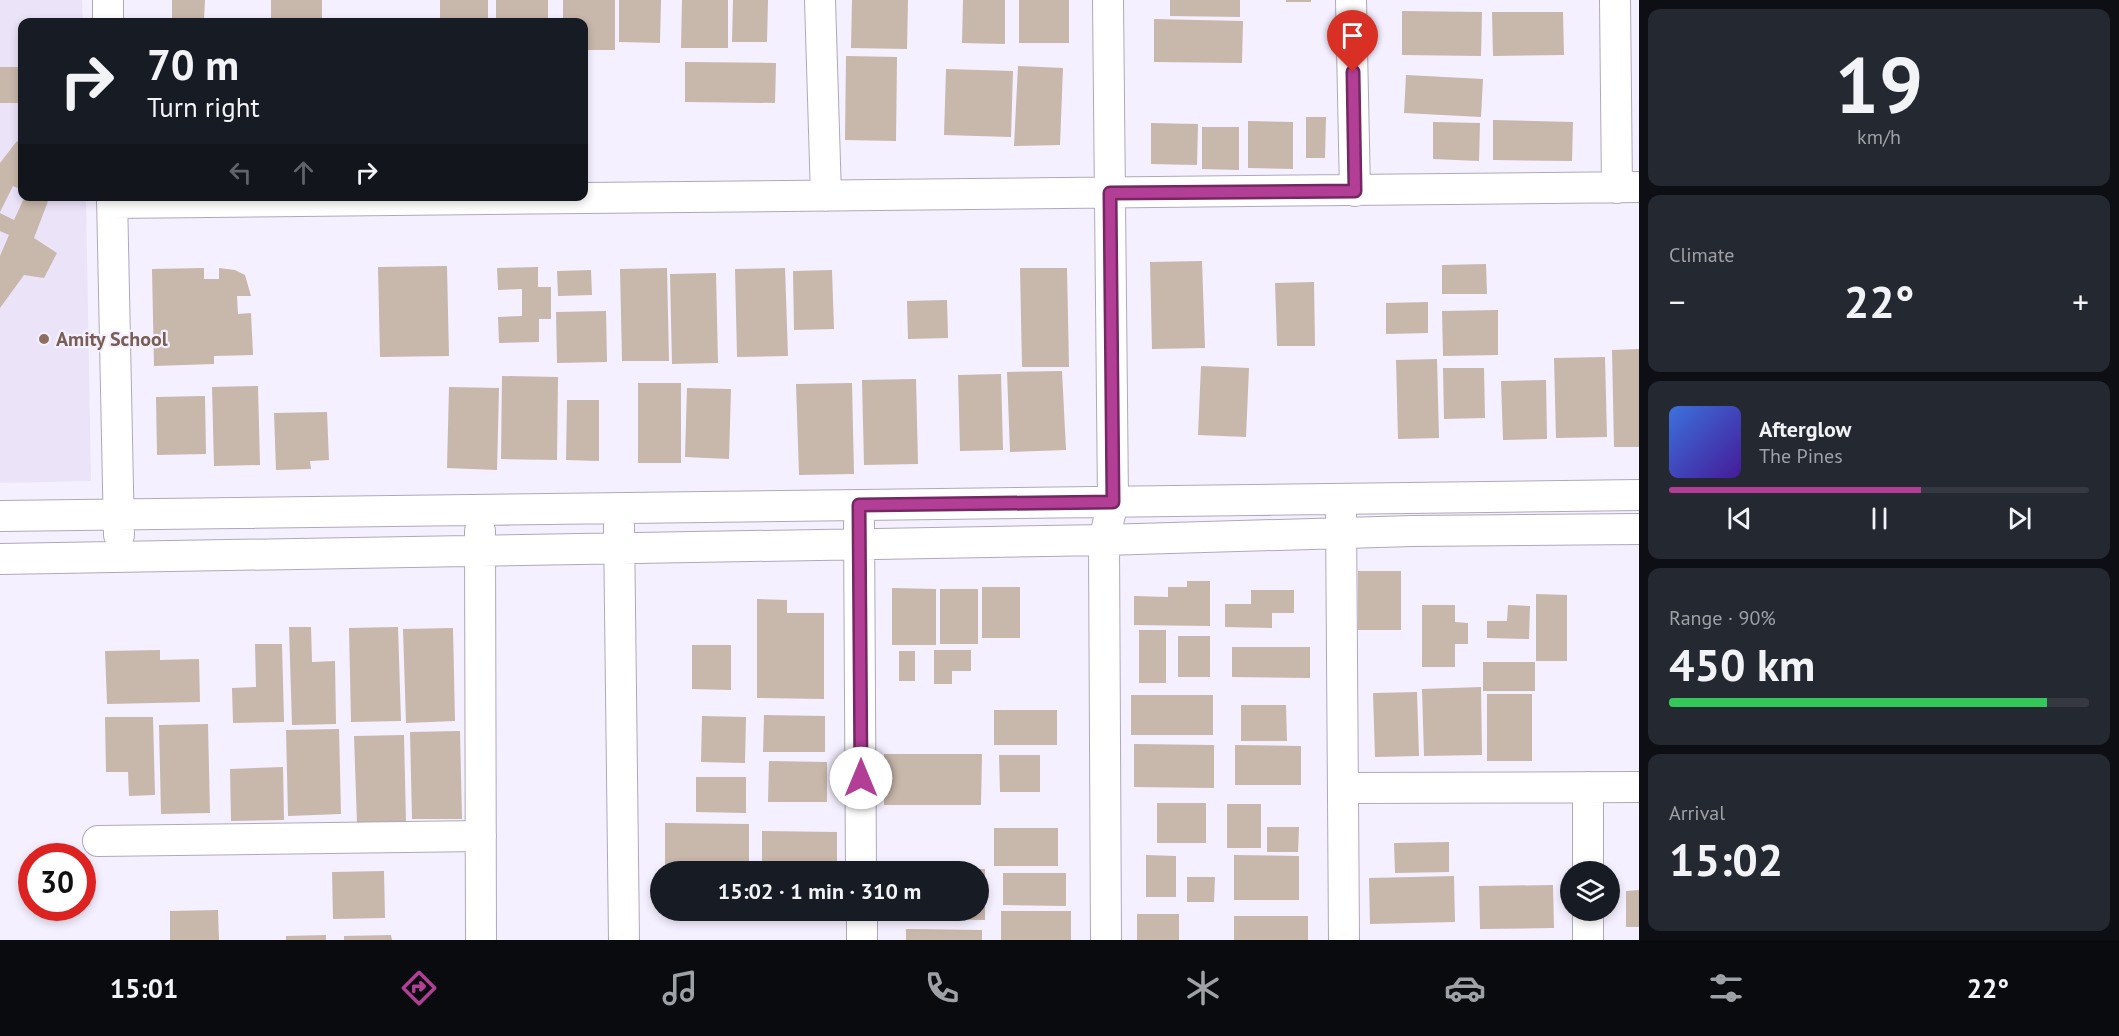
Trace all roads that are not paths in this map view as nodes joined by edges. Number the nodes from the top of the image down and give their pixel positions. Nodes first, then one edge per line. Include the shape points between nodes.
1 (108, 0) edge
2 (820, 0) edge
3 (1108, 0) edge
4 (1351, 0) edge
5 (1615, 0) edge
6 (108, 18) edge
7 (1628, 188) edge
8 (1355, 191) junction
9 (1110, 193) junction
10 (826, 196) junction
11 (588, 197) edge
12 (112, 201) edge
13 (1639, 495) edge
14 (1340, 499) junction
15 (1113, 502) junction
16 (859, 505) junction
17 (619, 508) junction
18 (480, 510) junction
19 (119, 514) junction
20 (0, 516) edge
21 (1639, 529) edge
22 (1341, 533) junction
23 (1104, 540) junction
24 (859, 543) junction
25 (619, 547) junction
26 (480, 549) junction
27 (120, 556) junction
28 (0, 558) edge
29 (1588, 787) junction
30 (1639, 787) edge
31 (1343, 788) junction
32 (481, 836) junction
33 (98, 841) dead end
34 (861, 861) edge
35 (1588, 861) edge
36 (862, 921) edge
37 (1588, 921) edge
38 (481, 940) edge
39 (624, 940) edge
40 (862, 940) edge
41 (1106, 940) edge
42 (1344, 940) edge
43 (1588, 940) edge

1 - 6 street
2 - 10 street
3 - 9 street
4 - 8 street
5 - 7 street
7 - 8 street
8 - 9 street
9 - 10 street
9 - 15 street
10 - 11 street
12 - 19 street
13 - 14 street
14 - 15 street
14 - 22 street
15 - 16 street
15 - 23 street
16 - 17 street
16 - 24 street
17 - 18 street
17 - 25 street
18 - 19 street
18 - 26 street
19 - 20 street
19 - 27 street
21 - 22 street
22 - 23 street
22 - 31 street
23 - 24 street
23 - 41 street
24 - 25 street
24 - 34 street
25 - 26 street
25 - 39 street
26 - 27 street
26 - 32 street
27 - 28 street
29 - 30 street
29 - 31 street
29 - 35 street
31 - 42 street
32 - 33 street
32 - 38 street
36 - 40 street
37 - 43 street

